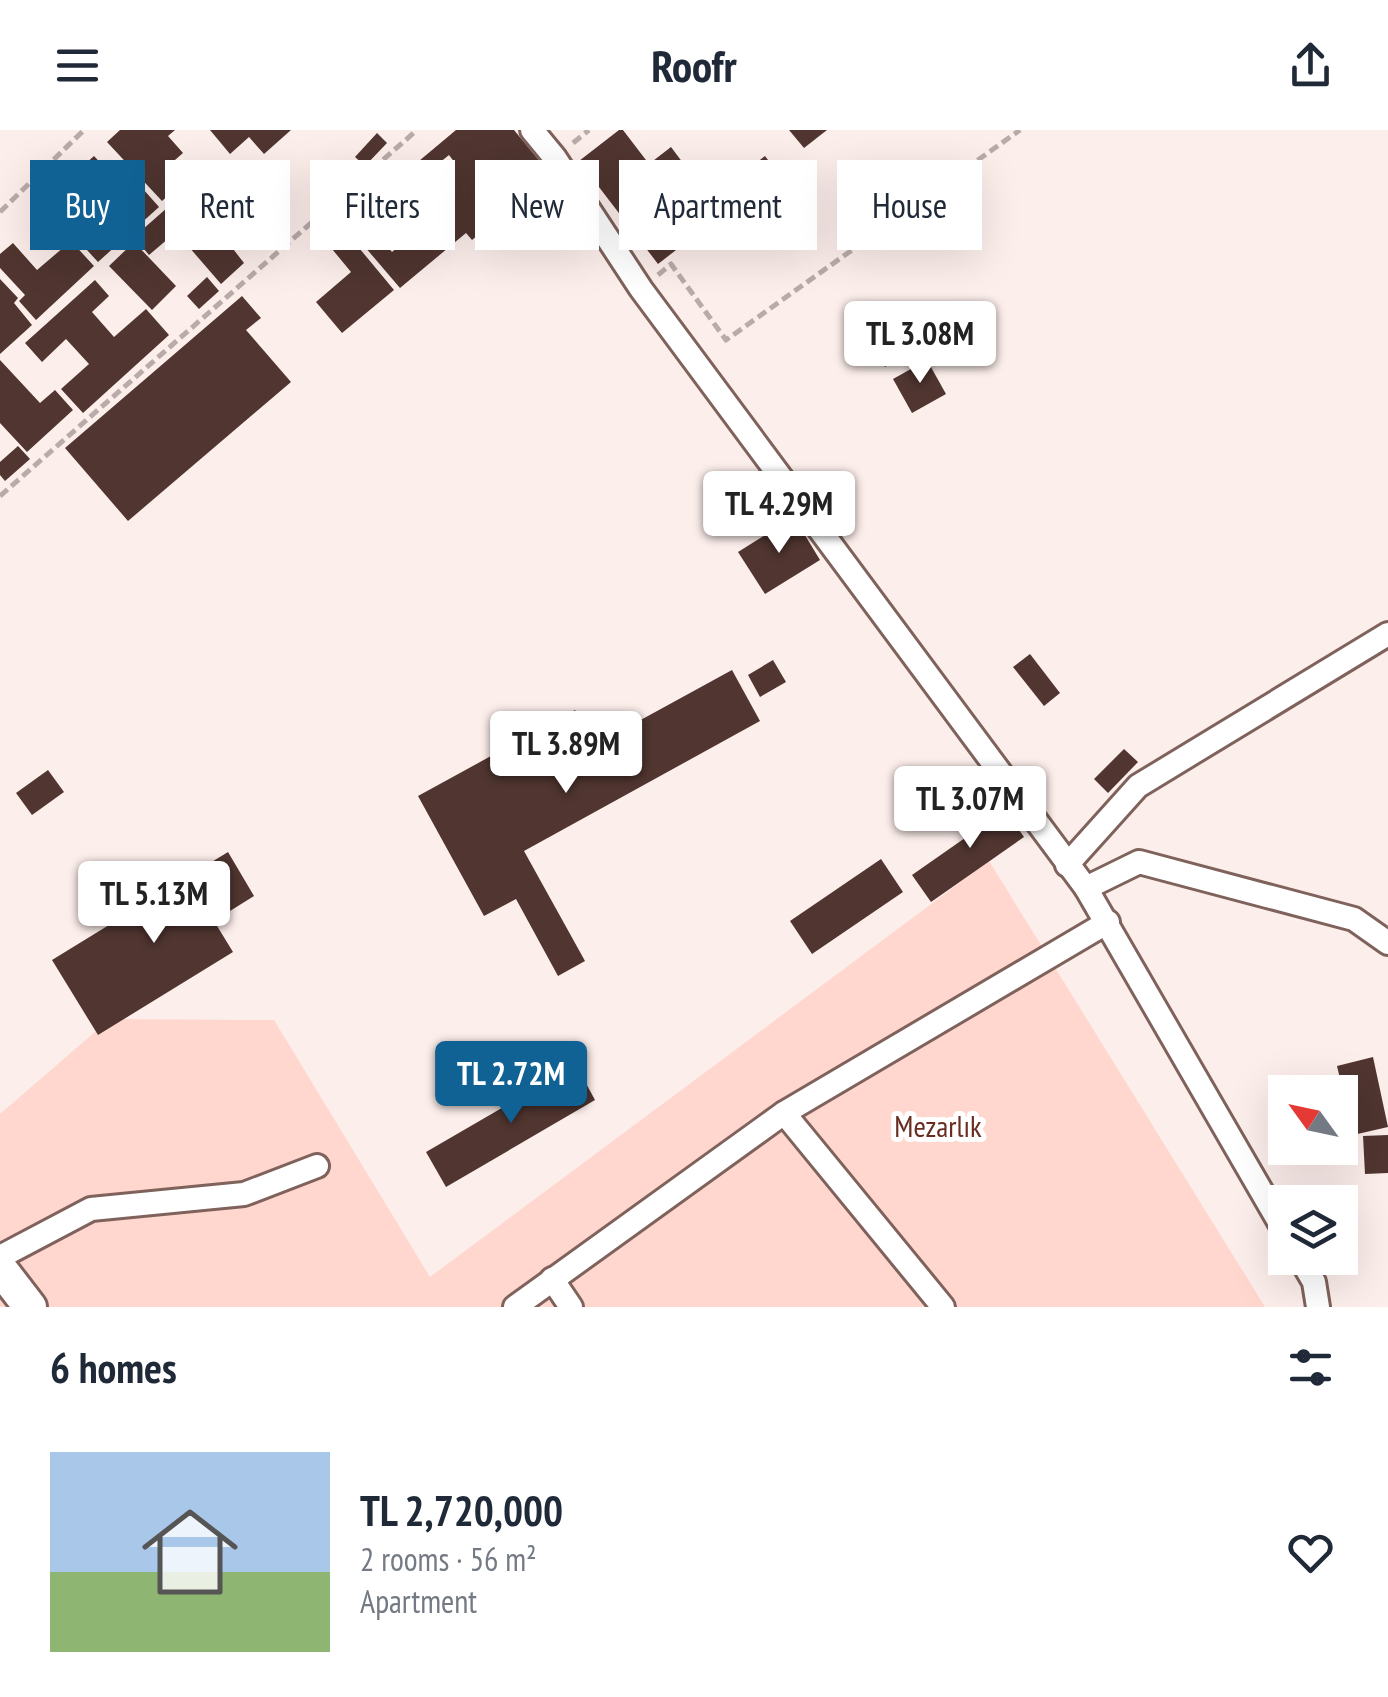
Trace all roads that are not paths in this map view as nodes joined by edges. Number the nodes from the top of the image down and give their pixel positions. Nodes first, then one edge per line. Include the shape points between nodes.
1 (532, 130) edge
2 (1388, 634) edge
3 (1067, 865) junction
4 (1086, 888) junction
5 (1108, 922) junction
6 (1388, 943) edge
7 (784, 1113) junction
8 (317, 1166) dead end
9 (1268, 1202) edge
10 (0, 1257) edge
11 (0, 1268) edge
12 (1310, 1275) edge
13 (552, 1279) junction
14 (30, 1307) edge
15 (516, 1307) edge
16 (571, 1307) edge
17 (943, 1307) edge
18 (1318, 1307) edge

1 - 3 street via 641,289
2 - 3 street via 1138,786
3 - 4 street
4 - 5 street
4 - 6 street via 1139,862 1354,920
5 - 7 street
5 - 9 street
7 - 13 street
7 - 17 street
8 - 10 street via 244,1194 91,1209
11 - 14 street
12 - 18 street
13 - 15 street
13 - 16 street

